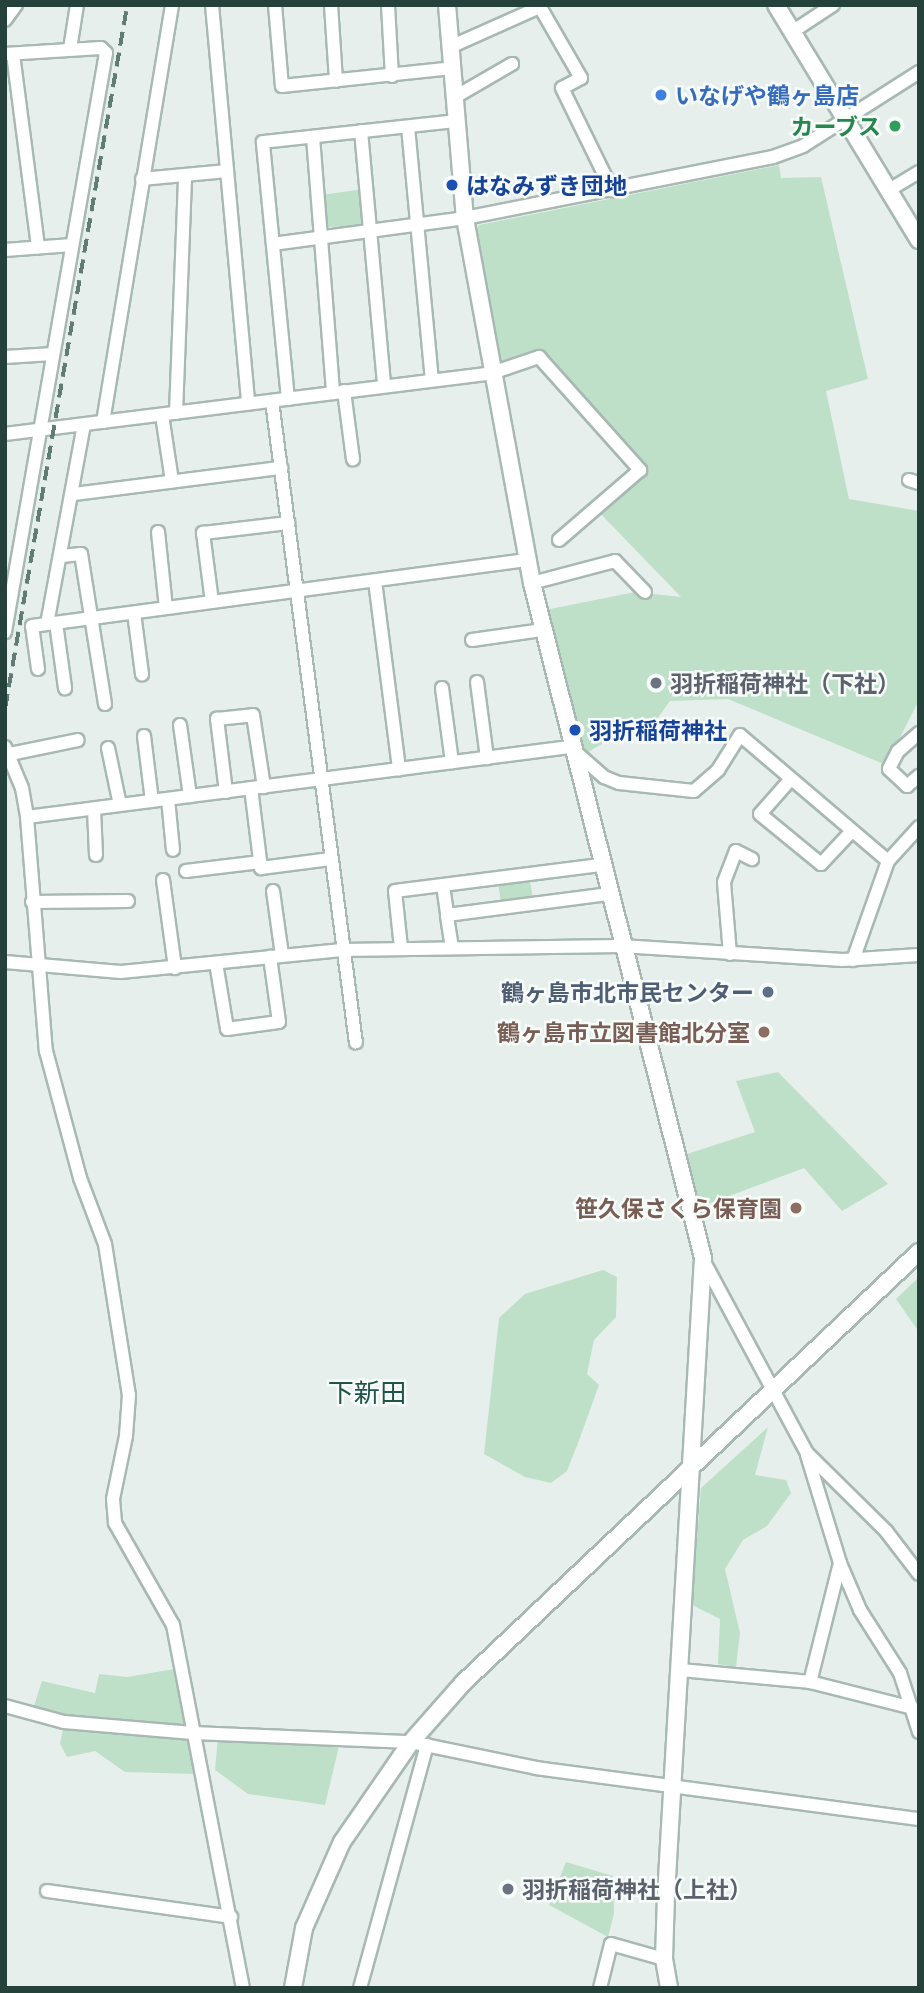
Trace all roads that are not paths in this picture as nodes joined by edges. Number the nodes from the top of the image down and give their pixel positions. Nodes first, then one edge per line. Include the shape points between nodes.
1 (16, 5) edge
2 (77, 5) edge
3 (172, 5) edge
4 (212, 5) edge
5 (275, 5) edge
6 (331, 5) edge
7 (388, 5) edge
8 (447, 5) edge
9 (776, 5) edge
10 (833, 5) edge
11 (5, 20) edge
12 (792, 32) junction
13 (450, 47) junction
14 (70, 49) junction
15 (9, 54) edge
16 (512, 64) dead end
17 (452, 68) junction
18 (919, 72) edge
19 (393, 76) junction
20 (336, 81) junction
21 (455, 97) junction
22 (847, 120) junction
23 (456, 121) junction
24 (408, 127) junction
25 (361, 131) junction
26 (313, 137) junction
27 (227, 171) junction
28 (919, 172) edge
29 (185, 176) junction
30 (142, 179) junction
31 (612, 190) junction
32 (889, 190) junction
33 (465, 218) junction
34 (417, 226) junction
35 (371, 232) junction
36 (321, 238) junction
37 (919, 240) edge
38 (273, 244) junction
39 (72, 245) junction
40 (38, 247) junction
41 (5, 250) edge
42 (53, 354) junction
43 (5, 357) edge
44 (492, 373) junction
45 (432, 380) junction
46 (384, 386) junction
47 (339, 392) junction
48 (288, 398) junction
49 (272, 401) junction
50 (248, 403) junction
51 (176, 413) junction
52 (162, 415) junction
53 (103, 422) junction
54 (84, 425) junction
55 (40, 430) junction
56 (5, 434) edge
57 (353, 459) dead end
58 (281, 468) junction
59 (172, 481) junction
60 (74, 494) junction
61 (288, 523) junction
62 (158, 532) dead end
63 (559, 540) dead end
64 (62, 556) junction
65 (527, 560) junction
66 (375, 581) junction
67 (531, 583) junction
68 (298, 590) junction
69 (645, 592) dead end
70 (212, 602) junction
71 (166, 608) junction
72 (134, 613) junction
73 (93, 618) junction
74 (52, 624) junction
75 (542, 630) junction
76 (5, 632) edge
77 (472, 640) dead end
78 (38, 669) dead end
79 (142, 674) dead end
80 (477, 682) dead end
81 (65, 688) dead end
82 (442, 688) dead end
83 (105, 704) dead end
84 (180, 725) dead end
85 (919, 733) edge
86 (144, 736) dead end
87 (78, 740) dead end
88 (570, 747) junction
89 (108, 748) dead end
90 (8, 751) edge
91 (487, 758) junction
92 (452, 762) junction
93 (399, 769) junction
94 (919, 776) edge
95 (320, 779) junction
96 (790, 780) junction
97 (257, 788) junction
98 (226, 792) junction
99 (190, 796) junction
100 (168, 799) junction
101 (152, 801) junction
102 (120, 805) junction
103 (94, 809) junction
104 (27, 817) junction
105 (919, 827) edge
106 (852, 831) junction
107 (173, 850) dead end
108 (96, 855) dead end
109 (330, 859) junction
110 (752, 859) dead end
111 (888, 861) junction
112 (260, 862) junction
113 (600, 865) junction
114 (186, 872) dead end
115 (163, 880) dead end
116 (443, 885) junction
117 (273, 891) dead end
118 (608, 894) junction
119 (128, 901) dead end
120 (32, 902) junction
121 (447, 915) junction
122 (621, 947) junction
123 (401, 948) junction
124 (452, 948) junction
125 (342, 950) junction
126 (730, 954) junction
127 (919, 955) edge
128 (276, 956) junction
129 (853, 960) junction
130 (5, 962) edge
131 (216, 963) junction
132 (36, 964) junction
133 (175, 968) junction
134 (356, 1043) dead end
135 (919, 1252) edge
136 (703, 1258) junction
137 (775, 1388) junction
138 (807, 1453) junction
139 (694, 1465) junction
140 (840, 1563) junction
141 (919, 1574) edge
142 (681, 1670) junction
143 (810, 1682) junction
144 (5, 1706) edge
145 (913, 1707) junction
146 (919, 1732) edge
147 (193, 1733) junction
148 (419, 1743) junction
149 (673, 1788) junction
150 (919, 1819) edge
151 (47, 1891) dead end
152 (230, 1917) junction
153 (664, 1959) junction
154 (243, 1988) edge
155 (293, 1988) edge
156 (360, 1988) edge
157 (600, 1988) edge
158 (669, 1988) edge

1 - 11 street
2 - 14 street
3 - 30 street
4 - 27 street
5 - 20 street via 282,86
6 - 20 street
7 - 19 street
8 - 13 street
9 - 12 street
10 - 12 street
12 - 22 street
13 - 17 street
13 - 31 street via 540,7 581,78 562,88
14 - 15 street
14 - 39 street via 101,47 106,53
15 - 40 street
16 - 21 street
17 - 19 street
17 - 21 street
18 - 22 street
19 - 20 street
21 - 23 street
22 - 31 street via 774,157
22 - 32 street
23 - 24 street
23 - 33 street
24 - 25 street
24 - 34 street
25 - 26 street
25 - 35 street
26 - 36 street
26 - 38 street via 263,142
27 - 29 street
27 - 50 street
28 - 32 street
29 - 30 street
29 - 51 street
30 - 53 street
31 - 33 street
32 - 37 street
33 - 34 street
33 - 44 street
34 - 35 street
34 - 45 street
35 - 36 street
35 - 46 street
36 - 38 street
36 - 47 street
38 - 48 street
39 - 40 street
39 - 42 street
40 - 41 street
42 - 43 street
42 - 55 street
44 - 45 street
44 - 63 street via 539,357 640,470
44 - 65 street
45 - 46 street
46 - 47 street
47 - 48 street
47 - 57 street
48 - 49 street
49 - 50 street
49 - 58 street
50 - 51 street
51 - 52 street
52 - 53 street
52 - 59 street
53 - 54 street
54 - 55 street
54 - 60 street
55 - 56 street
55 - 76 street
58 - 59 street
58 - 61 street
59 - 60 street
60 - 64 street
61 - 68 street
61 - 70 street via 203,533
62 - 71 street
64 - 73 street via 81,554
64 - 74 street
65 - 66 street
65 - 67 street
66 - 68 street
66 - 93 street
67 - 69 street via 615,561
67 - 75 street
68 - 70 street
68 - 95 street
70 - 71 street
71 - 72 street
72 - 73 street
72 - 79 street
73 - 74 street
73 - 83 street
74 - 78 street via 32,626
74 - 81 street
75 - 77 street
75 - 88 street
80 - 91 street
82 - 92 street
84 - 99 street
85 - 94 street via 898,751 889,769 907,786
86 - 101 street
87 - 90 street
88 - 91 street
88 - 96 street via 604,777 619,783 694,791 718,770 740,735
88 - 113 street
89 - 102 street
90 - 104 street
91 - 92 street
92 - 93 street
93 - 95 street
95 - 97 street
95 - 109 street
96 - 106 street
96 - 106 street via 760,814 821,864
97 - 98 street
97 - 98 street via 253,715 217,719
97 - 112 street
98 - 99 street
99 - 100 street
100 - 101 street
100 - 107 street
101 - 102 street
102 - 103 street
103 - 104 street
103 - 108 street
104 - 120 street
105 - 111 street
106 - 111 street
109 - 112 street via 261,869
109 - 125 street
110 - 126 street via 736,851 724,881
111 - 129 street
112 - 114 street
113 - 116 street
113 - 118 street
115 - 133 street
116 - 121 street
116 - 123 street via 396,891
117 - 128 street
118 - 121 street
118 - 122 street
119 - 120 street
120 - 132 street
121 - 124 street
122 - 124 street
122 - 126 street
122 - 136 street
123 - 124 street
123 - 125 street
125 - 128 street
125 - 134 street
126 - 129 street
127 - 129 street
128 - 131 street
128 - 131 street via 279,1022 227,1030
130 - 132 street
131 - 133 street
132 - 133 street via 121,972
132 - 147 street via 46,1051 80,1178 106,1244 129,1395 113,1499 115,1523 173,1625
135 - 137 street
136 - 137 street
136 - 139 street
137 - 138 street
137 - 139 street
138 - 140 street
138 - 141 street via 886,1531
139 - 142 street
139 - 148 street via 463,1683
140 - 143 street
140 - 145 street
142 - 143 street
142 - 149 street
143 - 145 street
144 - 147 street via 64,1722
145 - 146 street
147 - 148 street
147 - 152 street
148 - 149 street via 536,1768
148 - 155 street via 342,1842 304,1928
148 - 156 street
149 - 150 street
149 - 153 street
151 - 152 street
152 - 154 street
153 - 157 street via 611,1944
153 - 158 street

